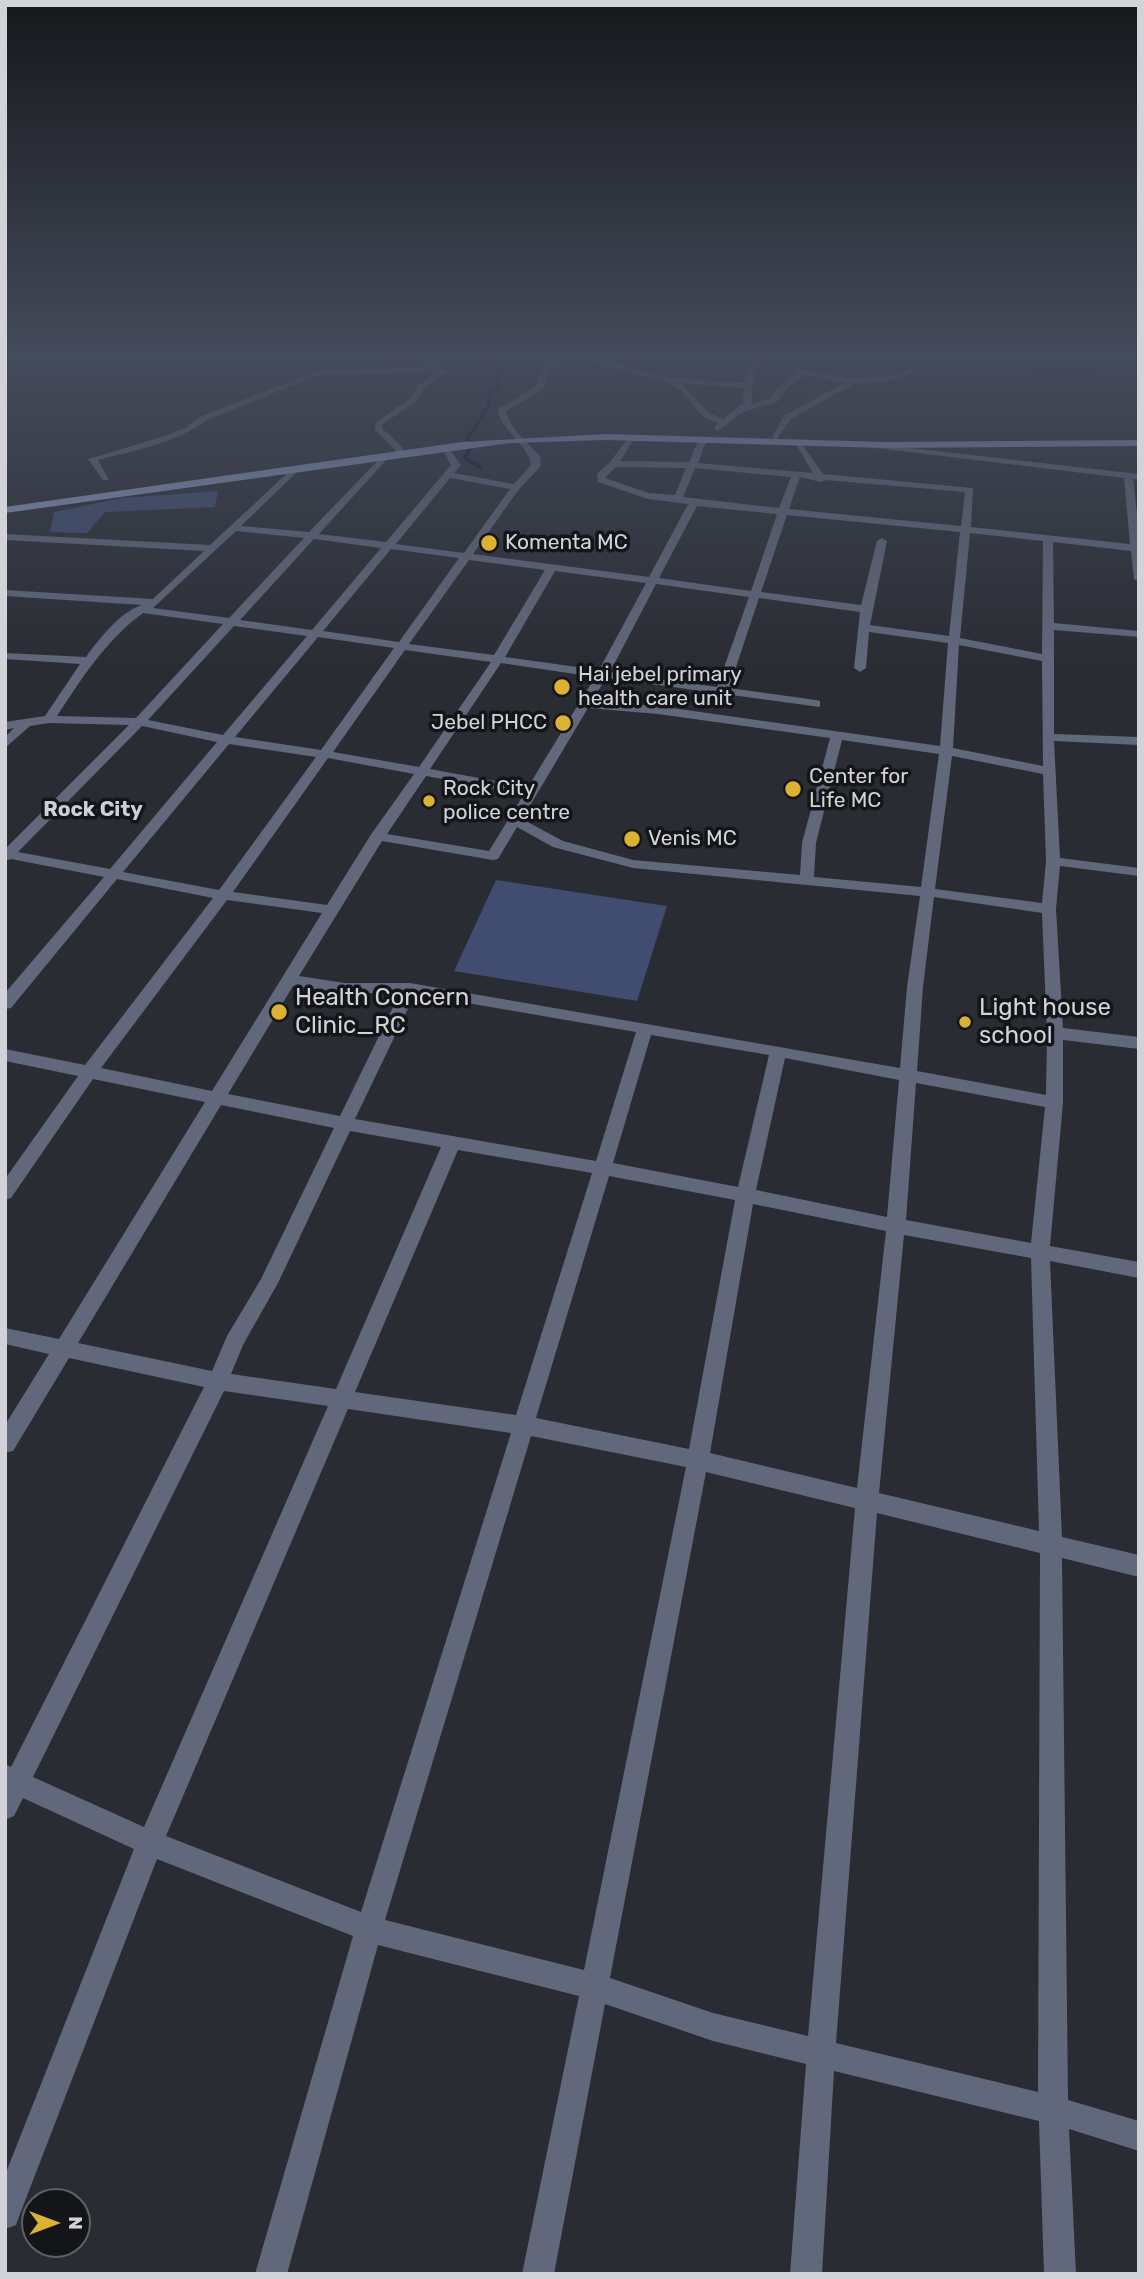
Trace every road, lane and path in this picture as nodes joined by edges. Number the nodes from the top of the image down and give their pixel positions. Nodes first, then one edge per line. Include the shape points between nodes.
1 (93, 459) edge
2 (336, 459) edge
3 (362, 459) edge
4 (382, 459) edge
5 (454, 459) edge
6 (536, 459) edge
7 (617, 459) edge
8 (695, 459) edge
9 (809, 459) edge
10 (986, 459) edge
11 (614, 464) junction
12 (692, 466) junction
13 (295, 469) junction
14 (448, 475) junction
15 (1133, 476) edge
16 (795, 477) junction
17 (106, 478) dead end
18 (821, 479) junction
19 (516, 487) junction
20 (678, 498) junction
21 (694, 503) junction
22 (5, 508) edge
23 (785, 513) junction
24 (232, 528) junction
25 (965, 529) junction
26 (314, 536) junction
27 (5, 537) edge
28 (1048, 538) junction
29 (882, 541) dead end
30 (213, 548) junction
31 (388, 548) junction
32 (1135, 548) junction
33 (466, 558) junction
34 (552, 567) junction
35 (1139, 579) edge
36 (653, 581) junction
37 (5, 593) edge
38 (756, 595) junction
39 (156, 602) junction
40 (139, 609) junction
41 (866, 609) junction
42 (233, 620) junction
43 (1049, 626) junction
44 (864, 628) junction
45 (314, 634) junction
46 (1139, 634) edge
47 (954, 640) junction
48 (404, 646) junction
49 (5, 656) edge
50 (1048, 659) junction
51 (88, 661) junction
52 (498, 661) junction
53 (860, 668) dead end
54 (602, 675) junction
55 (722, 690) junction
56 (583, 704) junction
57 (816, 704) dead end
58 (49, 719) junction
59 (139, 722) junction
60 (25, 724) junction
61 (5, 726) edge
62 (837, 736) junction
63 (1048, 737) junction
64 (227, 740) junction
65 (1139, 741) edge
66 (5, 744) edge
67 (946, 751) junction
68 (325, 754) junction
69 (421, 771) junction
70 (1050, 771) junction
71 (531, 791) junction
72 (514, 820) junction
73 (377, 836) junction
74 (6, 855) edge
75 (1053, 861) junction
76 (1139, 872) edge
77 (114, 875) junction
78 (807, 879) junction
79 (928, 892) junction
80 (223, 894) junction
81 (1049, 909) junction
82 (332, 910) junction
83 (289, 980) junction
84 (410, 988) junction
85 (5, 1004) edge
86 (645, 1029) junction
87 (1055, 1033) junction
88 (1139, 1043) edge
89 (778, 1051) junction
90 (5, 1055) edge
91 (89, 1072) junction
92 (908, 1076) junction
93 (215, 1099) junction
94 (1054, 1103) junction
95 (346, 1124) junction
96 (452, 1143) junction
97 (600, 1169) junction
98 (5, 1193) edge
99 (745, 1197) junction
100 (896, 1226) junction
101 (1040, 1251) junction
102 (1139, 1270) edge
103 (5, 1336) edge
104 (66, 1349) junction
105 (218, 1381) junction
106 (344, 1399) junction
107 (523, 1425) junction
108 (5, 1444) edge
109 (698, 1460) junction
110 (867, 1499) junction
111 (1051, 1542) junction
112 (1139, 1566) edge
113 (12, 1779) edge
114 (5, 1807) edge
115 (150, 1843) junction
116 (369, 1929) junction
117 (593, 1986) junction
118 (821, 2054) junction
119 (1054, 2110) junction
120 (1139, 2136) edge
121 (5, 2214) edge
122 (271, 2274) edge
123 (538, 2274) edge
124 (806, 2274) edge
125 (1060, 2274) edge

1 - 17 street
2 - 22 main road
3 - 13 main road
4 - 26 street
5 - 14 street
6 - 19 street via 536,466
7 - 11 street
8 - 12 street
9 - 18 street
10 - 15 street
11 - 12 street
11 - 20 street via 601,480 648,496
12 - 16 street
12 - 20 street
13 - 22 main road
13 - 24 street
14 - 19 street
14 - 31 street
15 - 32 street
16 - 18 street
16 - 23 street
18 - 25 street via 970,490
19 - 33 street
20 - 21 street
21 - 23 street
21 - 36 street
23 - 25 street
23 - 38 street
24 - 26 street
24 - 30 street
25 - 28 street
25 - 47 street
26 - 31 street
26 - 42 street
27 - 30 street
28 - 32 street
28 - 43 street
29 - 41 street
30 - 39 street
31 - 33 street
31 - 45 street
32 - 35 street
33 - 34 street
33 - 48 street
34 - 36 street
34 - 52 street
36 - 38 street
36 - 54 street
37 - 39 street
38 - 41 street
38 - 55 street
39 - 40 street
40 - 42 street
40 - 51 street
41 - 44 street
42 - 45 street
42 - 59 street
43 - 46 street
43 - 50 street
44 - 47 street
44 - 53 street
45 - 48 street
45 - 64 street
47 - 50 street
47 - 67 street
48 - 52 street
48 - 68 street
49 - 51 street
50 - 63 street
51 - 58 street
52 - 54 street
52 - 69 street
54 - 55 street
54 - 56 street
55 - 57 street
56 - 62 street
56 - 71 street
58 - 59 street
58 - 60 street
59 - 64 street
59 - 74 street
60 - 61 street
60 - 66 street
62 - 67 street
62 - 78 street via 809,843
63 - 65 street
63 - 70 street
64 - 68 street
64 - 77 street
67 - 70 street
67 - 79 street
68 - 69 street
68 - 80 street
69 - 71 street
69 - 73 street
70 - 75 street
71 - 72 street
72 - 73 street via 493,856
72 - 78 street via 558,844 633,864
73 - 82 street
74 - 77 street
75 - 76 street
75 - 81 street
77 - 80 street
77 - 85 street
78 - 79 street
79 - 81 street
79 - 92 street
80 - 82 street
80 - 91 street
81 - 87 street
82 - 83 street
83 - 84 street via 345,988
83 - 93 street
84 - 86 street
84 - 95 street
86 - 89 street
86 - 97 street
87 - 88 street
87 - 94 street
89 - 92 street
89 - 99 street
90 - 91 street
91 - 93 street
91 - 98 street
92 - 94 street
92 - 100 street
93 - 95 street
93 - 104 street
94 - 101 street
95 - 96 street
95 - 105 street
96 - 97 street
96 - 106 street
97 - 99 street
97 - 107 street
99 - 100 street
99 - 109 street
100 - 101 street
100 - 110 street
101 - 102 street
101 - 111 street
103 - 104 street
104 - 105 street
104 - 108 street
105 - 106 street
105 - 113 street
106 - 107 street
106 - 115 street
107 - 109 street
107 - 116 street
109 - 110 street
109 - 117 street
110 - 111 street
110 - 118 street
111 - 112 street
111 - 119 street
113 - 114 street
113 - 115 street
115 - 116 street
115 - 121 street
116 - 117 street
116 - 122 street
117 - 118 street via 713,2027
117 - 123 street
118 - 119 street
118 - 124 street
119 - 120 street
119 - 125 street

